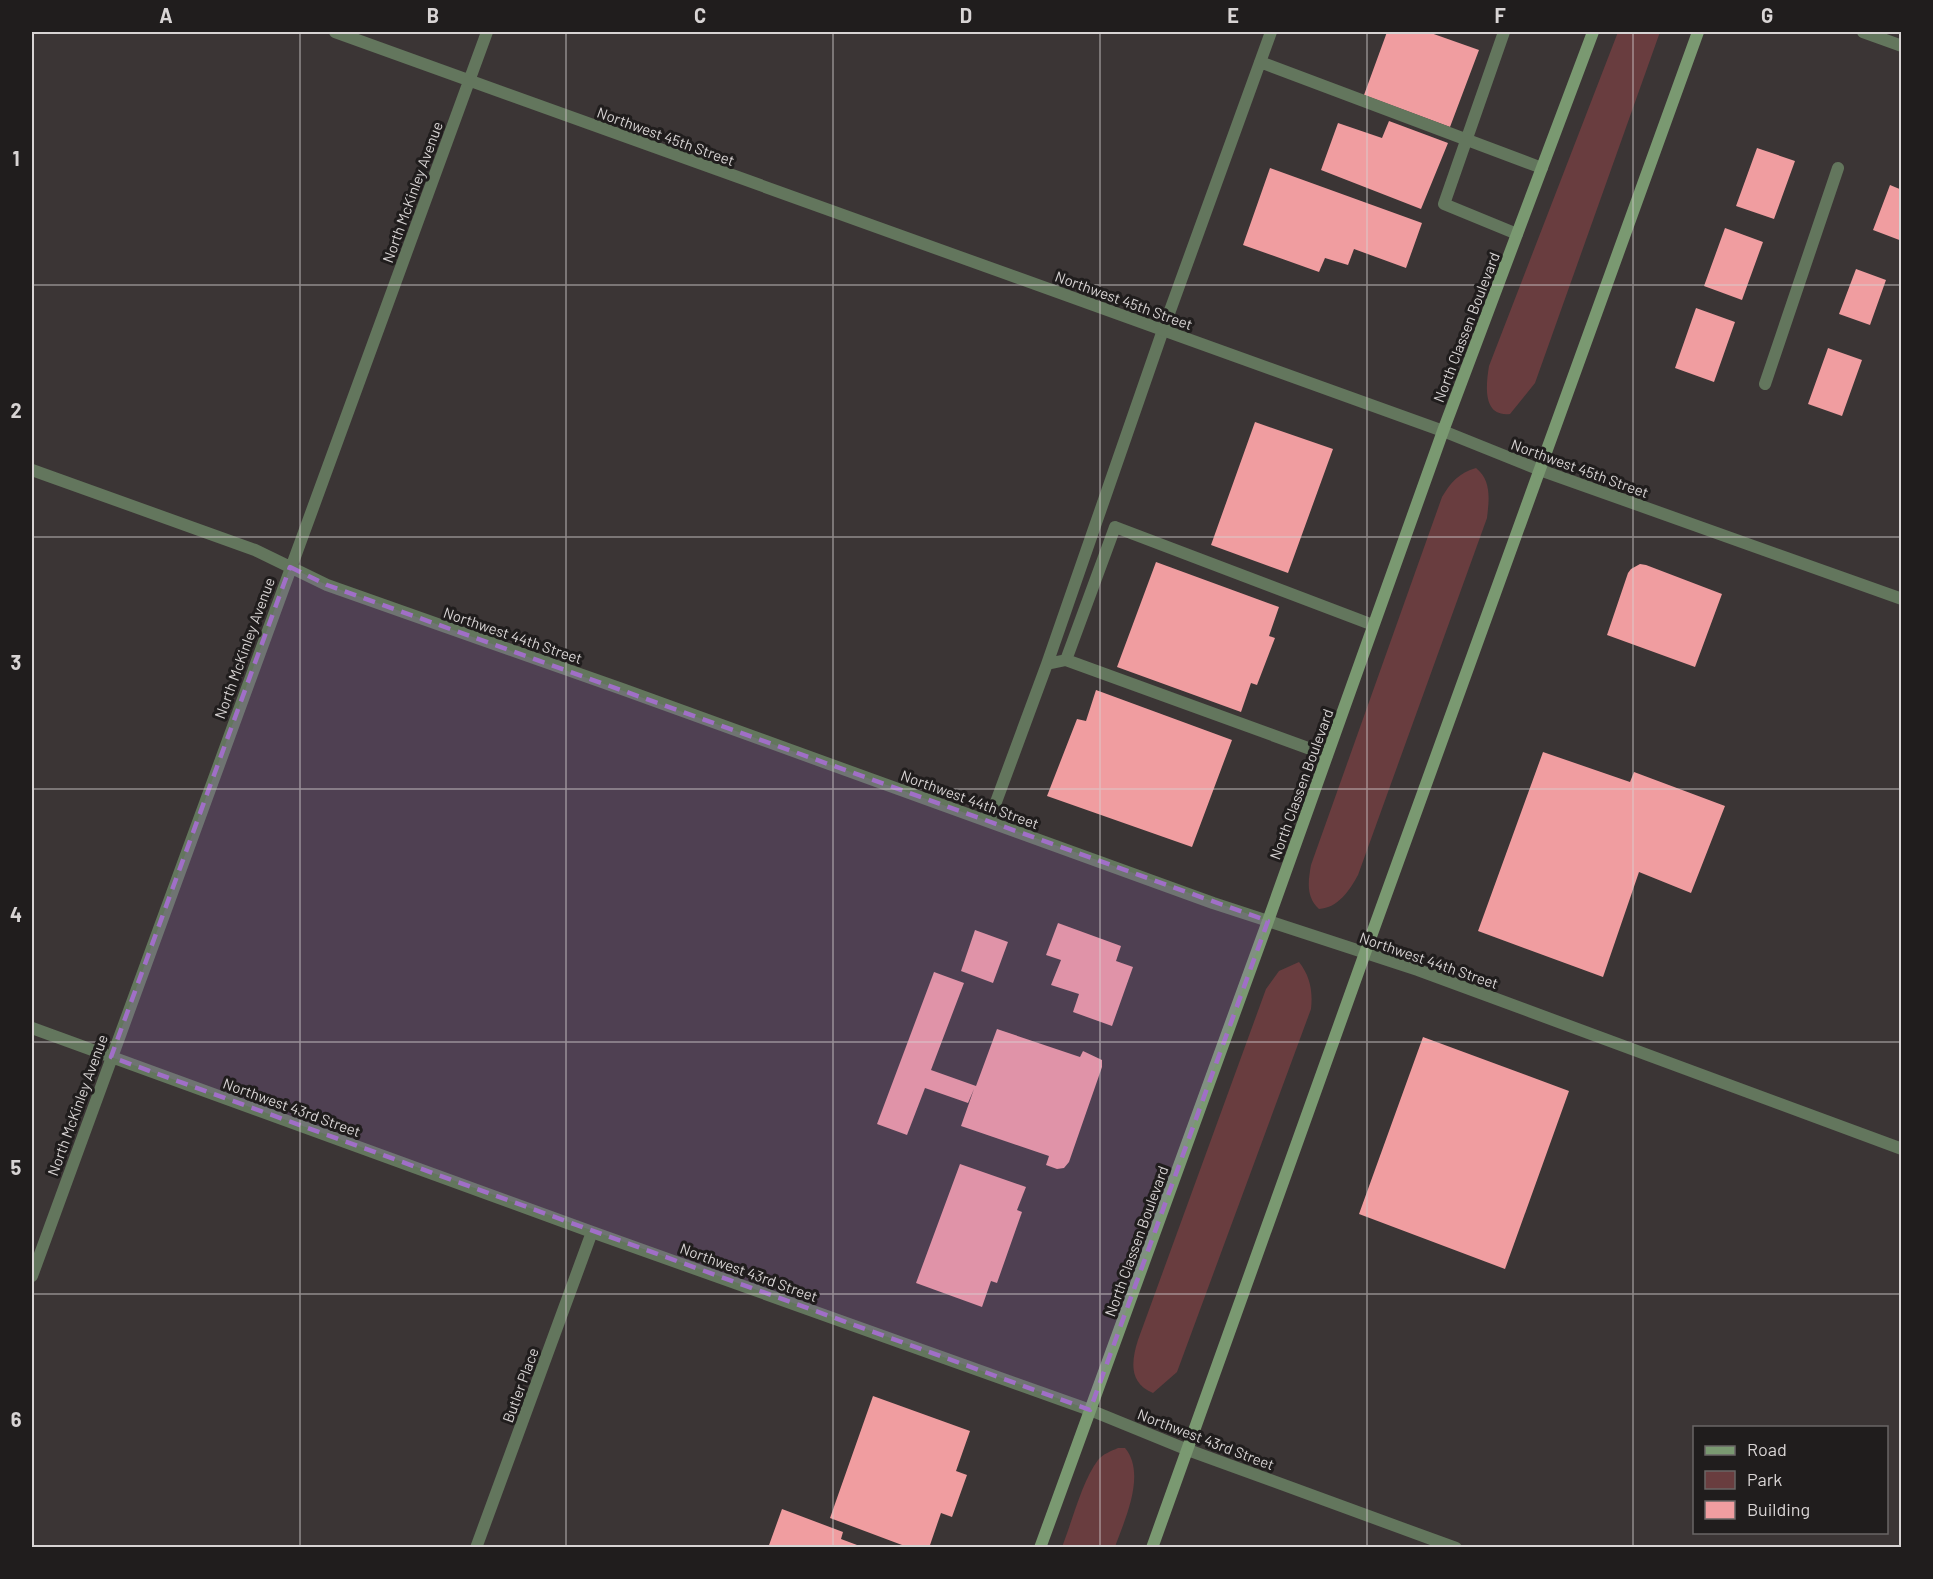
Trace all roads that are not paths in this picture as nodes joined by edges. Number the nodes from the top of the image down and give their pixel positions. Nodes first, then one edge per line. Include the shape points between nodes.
1 (335, 32) edge
2 (487, 32) edge
3 (1271, 32) edge
4 (1504, 32) edge
5 (1593, 32) edge
6 (1698, 32) edge
7 (1863, 32) edge
8 (1902, 46) edge
9 (1260, 62) junction
10 (469, 81) junction
11 (1467, 140) junction
12 (1542, 168) junction
13 (1838, 168) dead end
14 (1517, 234) junction
15 (1163, 330) junction
16 (1765, 384) dead end
17 (1443, 431) junction
18 (32, 470) edge
19 (1540, 470) junction
20 (290, 567) junction
21 (1902, 599) edge
22 (1374, 625) junction
23 (1066, 660) junction
24 (1046, 667) junction
25 (1327, 755) junction
26 (989, 822) junction
27 (1268, 921) junction
28 (1365, 953) junction
29 (32, 1028) edge
30 (111, 1057) junction
31 (1902, 1149) edge
32 (592, 1232) junction
33 (32, 1276) edge
34 (1090, 1410) junction
35 (1188, 1450) junction
36 (476, 1548) edge
37 (1040, 1548) edge
38 (1152, 1548) edge
39 (1455, 1548) edge

1 - 10 street, Northwest 45th Street
2 - 10 street, North McKinley Avenue
3 - 9 street
4 - 11 street
5 - 12 main road, North Classen Boulevard
6 - 19 main road
7 - 8 street
9 - 11 street
9 - 15 street
10 - 15 street, Northwest 45th Street
10 - 20 street, North McKinley Avenue
11 - 12 street
11 - 14 street via 1444,204
12 - 14 main road, North Classen Boulevard
13 - 16 street
14 - 17 main road, North Classen Boulevard
15 - 17 street, Northwest 45th Street
15 - 24 street
17 - 19 street, Northwest 45th Street
17 - 22 main road, North Classen Boulevard
18 - 20 street, Northwest 44th Street via 255,550
19 - 21 street, Northwest 45th Street
19 - 28 main road
20 - 26 street, Northwest 44th Street via 327,585
20 - 30 street, North McKinley Avenue
22 - 23 street via 1115,527
22 - 25 main road, North Classen Boulevard
23 - 24 street
23 - 25 street
24 - 26 street
25 - 27 main road, North Classen Boulevard
26 - 27 street, Northwest 44th Street
27 - 28 street, Northwest 44th Street
27 - 34 main road, North Classen Boulevard
28 - 31 street, Northwest 44th Street
28 - 35 main road
29 - 30 street, Northwest 43rd Street
30 - 32 street, Northwest 43rd Street
30 - 33 street, North McKinley Avenue
32 - 34 street, Northwest 43rd Street
32 - 36 street, Butler Place
34 - 35 street, Northwest 43rd Street
34 - 37 main road, North Classen Boulevard
35 - 38 main road
35 - 39 street, Northwest 43rd Street

